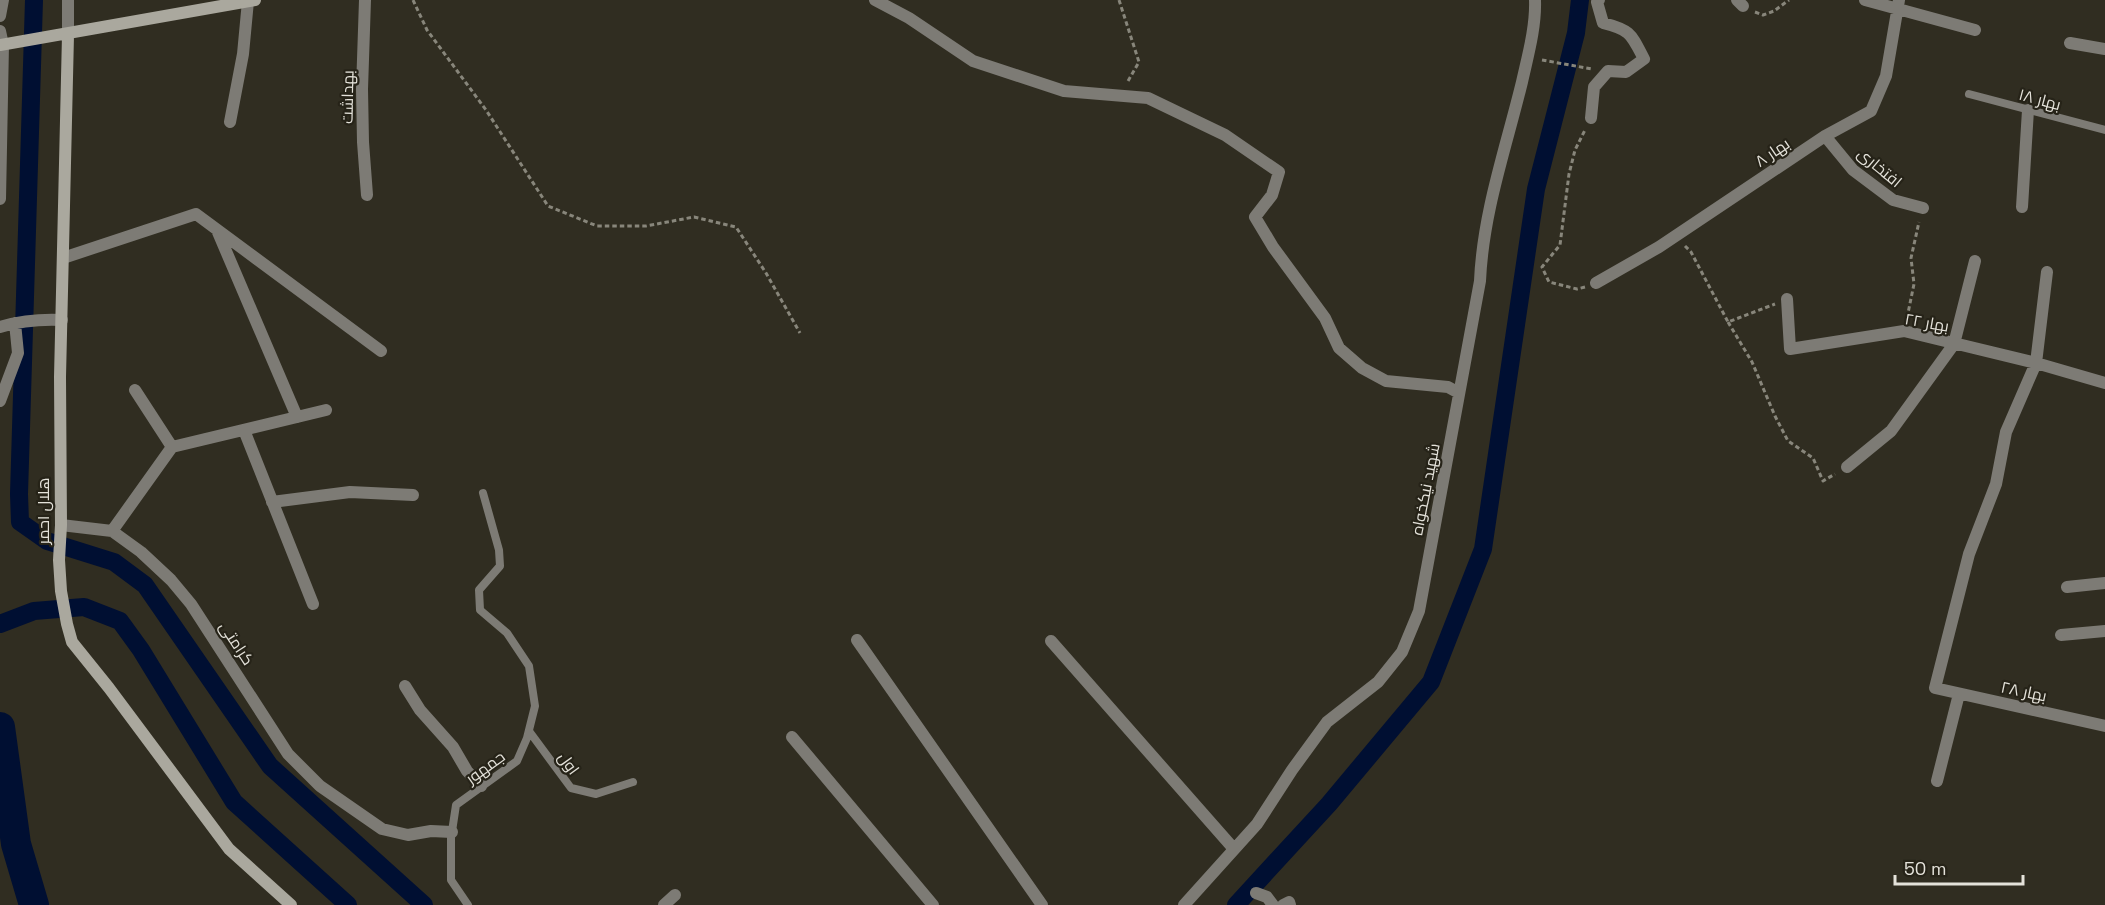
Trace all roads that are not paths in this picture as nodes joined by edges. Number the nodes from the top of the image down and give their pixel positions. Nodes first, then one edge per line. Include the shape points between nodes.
1 (3, 0) edge
2 (68, 0) edge
3 (365, 0) edge
4 (875, 0) edge
5 (1535, 0) edge
6 (1599, 0) edge
7 (1865, 0) edge
8 (252, 1) edge
9 (1898, 4) edge
10 (0, 16) edge
11 (1975, 30) dead end
12 (0, 31) edge
13 (68, 34) junction
14 (2070, 43) dead end
15 (2, 45) edge
16 (2105, 49) edge
17 (1968, 94) dead end
18 (2028, 110) junction
19 (1591, 118) road end
20 (230, 122) dead end
21 (2105, 130) edge
22 (1825, 136) junction
23 (367, 195) dead end
24 (0, 199) edge
25 (2022, 207) dead end
26 (1923, 208) road end
27 (216, 229) junction
28 (63, 258) junction
29 (1975, 261) dead end
30 (2048, 272) dead end
31 (1596, 283) road end
32 (1787, 298) road end
33 (62, 320) junction
34 (15, 323) junction
35 (0, 327) edge
36 (1954, 344) junction
37 (381, 351) dead end
38 (2036, 363) junction
39 (2105, 383) edge
40 (135, 390) dead end
41 (1459, 393) junction
42 (0, 401) edge
43 (326, 410) dead end
44 (297, 417) junction
45 (244, 430) junction
46 (172, 447) junction
47 (1847, 468) road end
48 (483, 493) dead end
49 (413, 495) dead end
50 (272, 502) junction
51 (62, 525) junction
52 (112, 531) junction
53 (2105, 583) edge
54 (2067, 587) dead end
55 (313, 604) dead end
56 (2105, 631) edge
57 (2061, 635) dead end
58 (857, 640) dead end
59 (1051, 641) dead end
60 (405, 686) dead end
61 (1959, 694) junction
62 (2105, 726) edge
63 (529, 731) junction
64 (792, 736) dead end
65 (1937, 781) dead end
66 (633, 782) dead end
67 (481, 786) junction
68 (452, 832) junction
69 (1234, 849) junction
70 (1256, 893) dead end
71 (675, 895) dead end
72 (291, 905) edge
73 (468, 905) edge
74 (664, 905) edge
75 (933, 905) edge
76 (1042, 905) edge
77 (1184, 905) edge
78 (1273, 905) edge
79 (1283, 905) edge
80 (1290, 905) edge

1 - 10 street
2 - 13 street
3 - 23 street, بهداشت via 362,89
4 - 41 street via 973,61 1064,91 1149,98 1225,135 1279,172 1272,195 1255,217 1325,318 1340,348 1362,368 1386,381 1448,387
5 - 41 street, شهید نیکخواه via 1527,58 1491,201
6 - 19 street via 1603,23 1622,28 1633,38 1644,59 1626,72 1608,71 1594,87
7 - 9 street
8 - 13 main road
8 - 20 street
9 - 11 street
9 - 22 street, بهار ۸ via 1886,76 1871,111
12 - 15 street
13 - 15 main road
13 - 28 main road, هلال احمر
14 - 16 street
15 - 24 street
17 - 18 lane, بهار ۱۸
18 - 21 lane, بهار ۱۸
18 - 25 street
22 - 26 street, افتخاری via 1853,170 1893,200
22 - 31 street, بهار ۸ via 1674,237
27 - 28 street via 196,214
27 - 37 street
27 - 44 street
28 - 33 main road, هلال احمر
29 - 36 street
30 - 38 street
32 - 36 street, بهار ۲۲ via 1790,349 1904,331
33 - 34 street
33 - 51 main road, هلال احمر
34 - 35 street
34 - 42 street via 18,353
36 - 38 street, بهار ۲۲
36 - 47 street via 1891,431
38 - 39 street, بهار ۲۲
38 - 61 street, بهار ۲۸ via 2006,432 1996,484 1969,554 1935,688
40 - 46 street
41 - 69 street, شهید نیکخواه via 1419,611 1402,652 1378,682 1328,722 1257,824
43 - 44 street
44 - 45 street
45 - 46 street
45 - 50 street
46 - 52 street
48 - 63 lane, جمهور via 500,566 478,590 480,610 507,633 529,666 535,706
49 - 50 street via 350,492
50 - 55 street
51 - 52 street
51 - 72 main road, هلال احمر via 61,591 72,642 229,849
52 - 68 street, کرامتی via 141,552 191,604 288,754 321,786 382,829 408,835
53 - 54 street
56 - 57 street
58 - 76 street
59 - 69 street
60 - 67 street
61 - 62 street, بهار ۲۸
61 - 65 street
63 - 66 lane, اول via 571,788 596,794
63 - 67 lane, جمهور via 517,761
64 - 75 street
67 - 68 lane, جمهور via 456,805
68 - 73 lane, جمهور via 451,880
69 - 77 street, شهید نیکخواه
70 - 78 street via 1267,897
71 - 74 street
79 - 80 street

